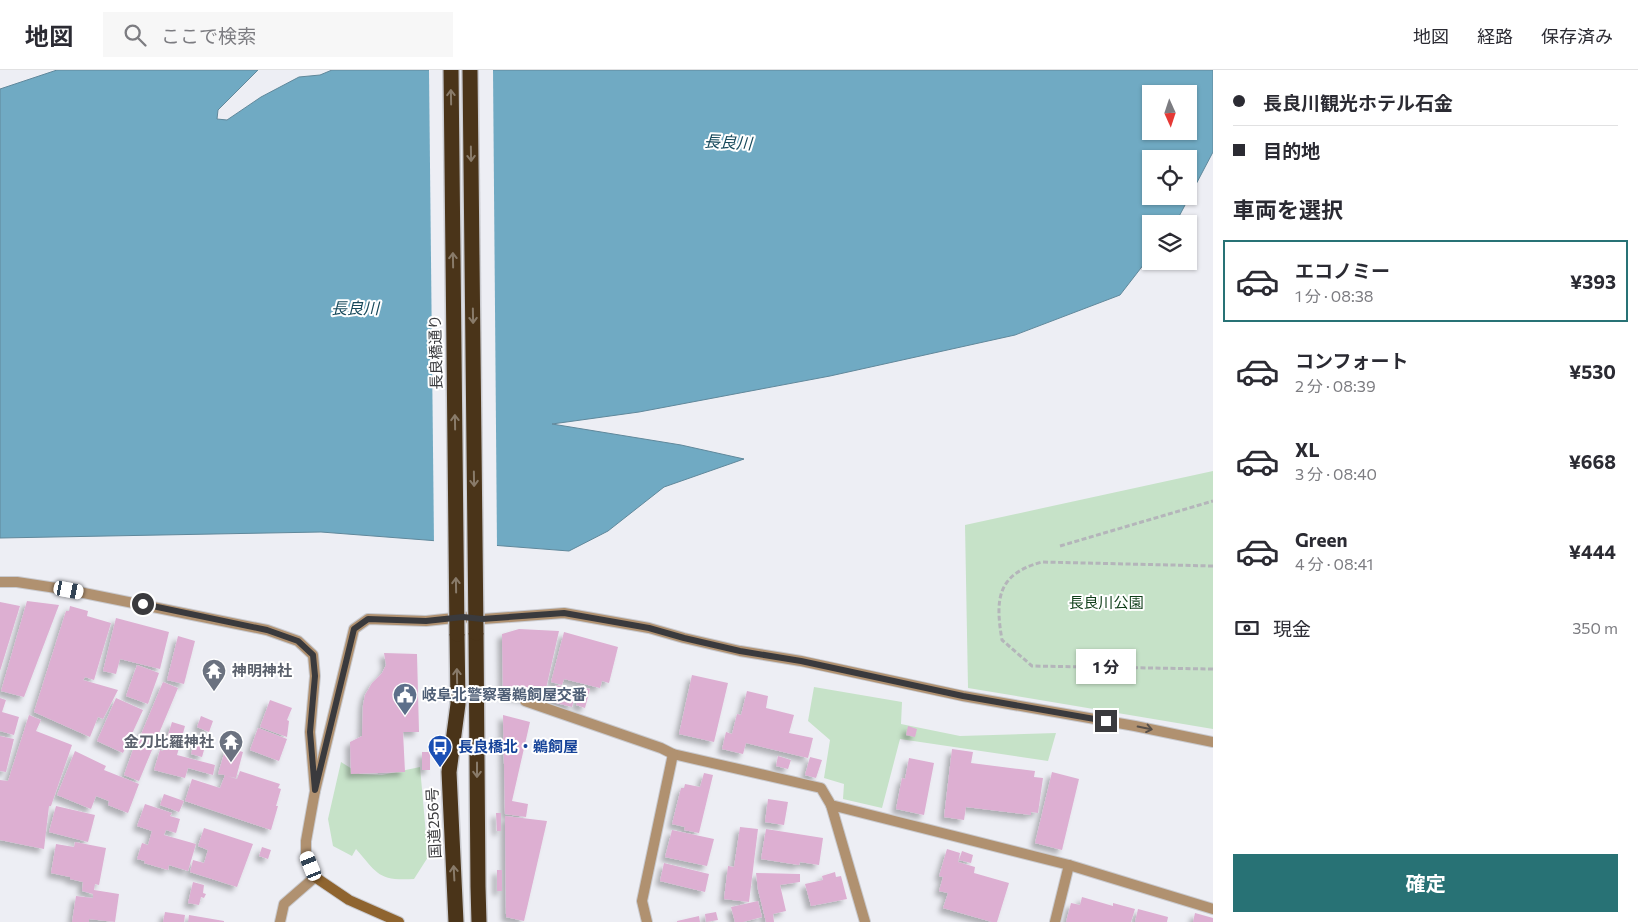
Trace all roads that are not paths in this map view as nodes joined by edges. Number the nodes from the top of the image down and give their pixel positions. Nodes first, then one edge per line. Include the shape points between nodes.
1 (451, 70) edge
2 (470, 70) edge
3 (0, 582) edge
4 (457, 634) joint
5 (526, 701) road end
6 (1213, 742) edge
7 (674, 754) junction
8 (315, 790) junction
9 (831, 805) junction
10 (1069, 865) junction
11 (315, 877) junction
12 (1213, 908) edge
13 (280, 922) edge
14 (398, 922) edge
15 (456, 922) edge
16 (479, 922) edge
17 (647, 922) edge
18 (865, 922) edge
19 (1055, 922) edge

4 -> 1 highway, 長良橋通り, bridge
2 -> 16 highway, bridge
3 - 8 street via 69,590 267,630 298,641 313,655 310,732
15 -> 4 highway, 国道256号 via 449,772 458,704
5 - 7 street
8 -> 6 street via 354,629 368,619 426,621 564,613 649,628 730,649 963,696
7 - 9 street via 821,788
7 - 17 street via 642,901
8 - 11 street via 306,855
9 - 10 street
9 - 18 street
10 - 12 street
10 - 19 street
11 - 13 street via 284,904
11 - 14 street via 349,900

